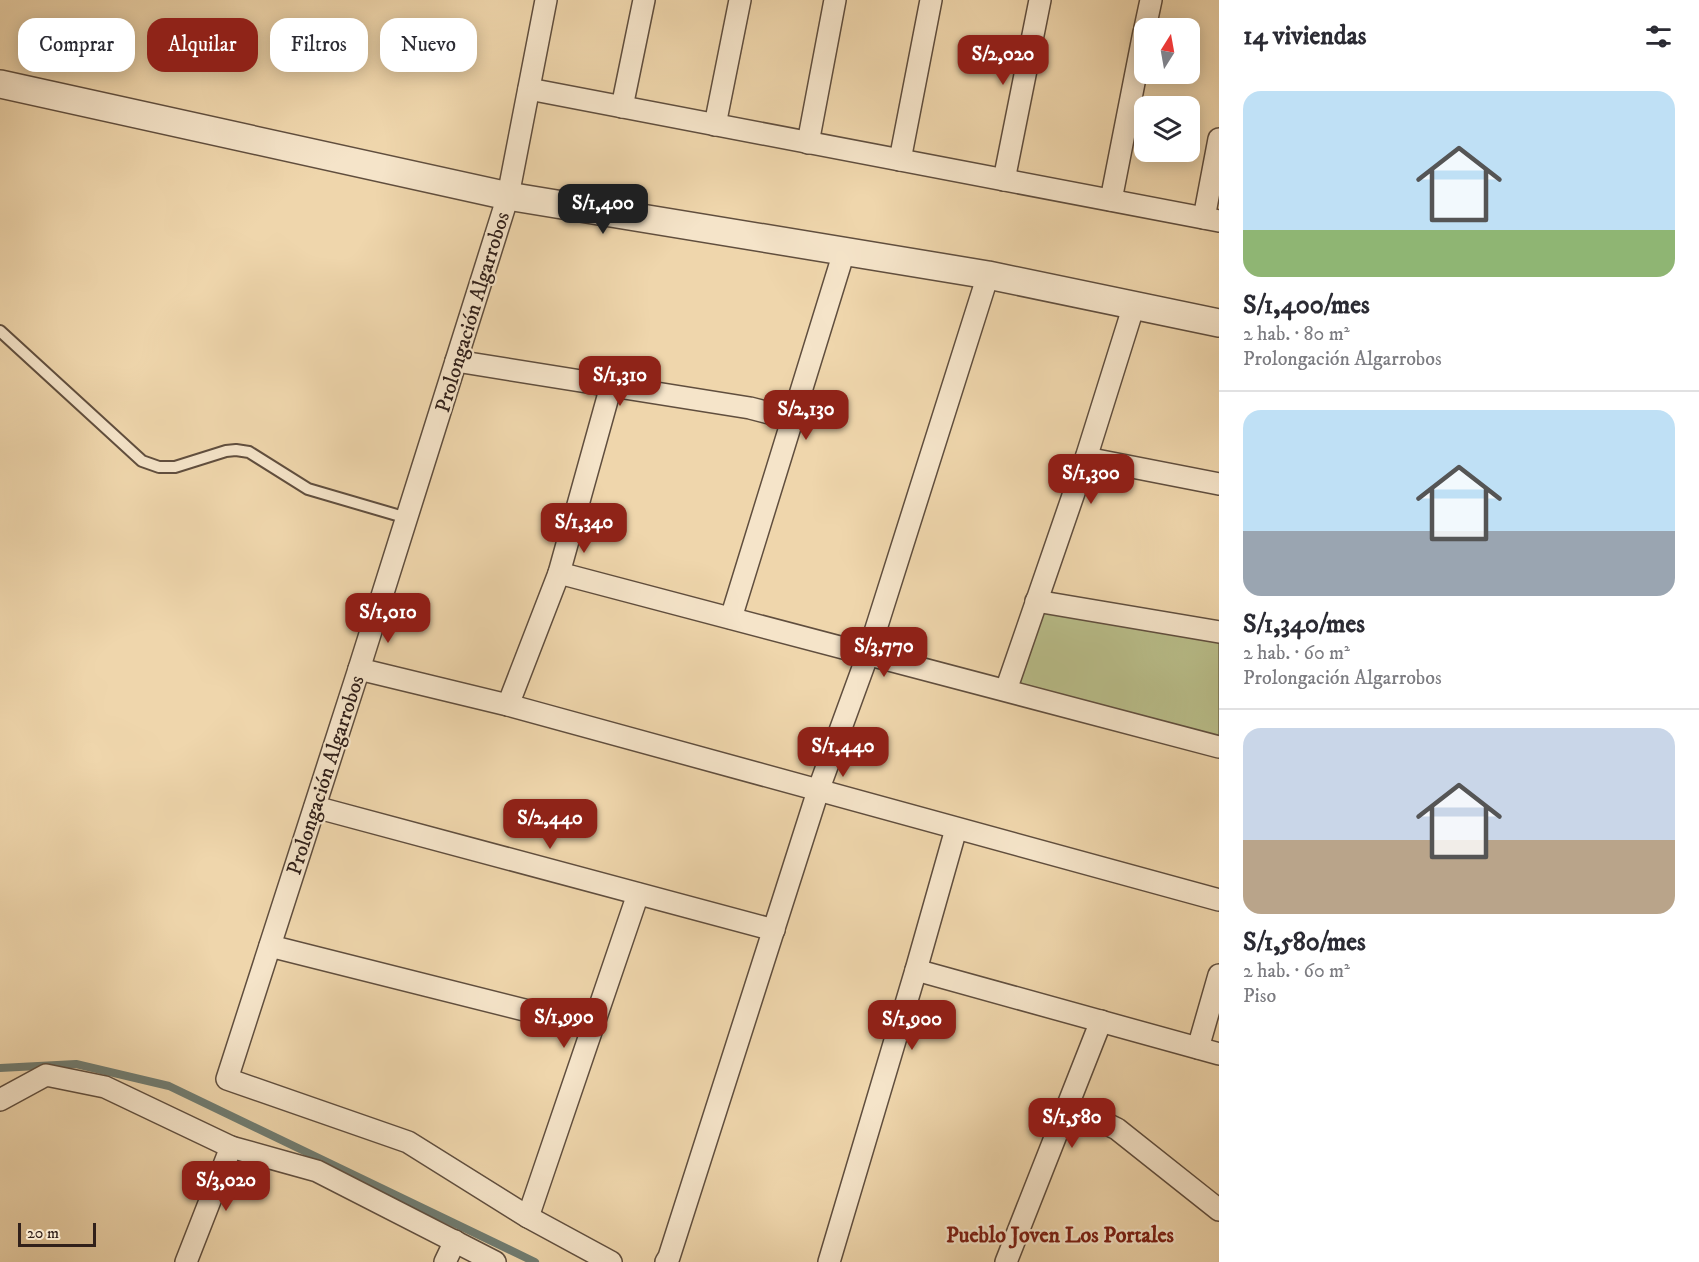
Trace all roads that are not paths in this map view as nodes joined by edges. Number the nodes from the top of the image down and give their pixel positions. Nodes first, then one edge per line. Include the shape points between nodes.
1 (546, 0) edge
2 (644, 0) edge
3 (740, 0) edge
4 (835, 0) edge
5 (931, 0) edge
6 (1040, 0) edge
7 (1151, 0) edge
8 (1147, 18) edge
9 (0, 84) edge
10 (1134, 84) edge
11 (529, 89) junction
12 (622, 107) junction
13 (715, 125) junction
14 (1219, 139) edge
15 (808, 143) junction
16 (900, 160) junction
17 (1004, 180) junction
18 (508, 196) junction
19 (1111, 200) junction
20 (1211, 219) edge
21 (844, 252) junction
22 (988, 275) junction
23 (1134, 305) junction
24 (1219, 323) edge
25 (0, 331) edge
26 (456, 361) junction
27 (611, 386) junction
28 (792, 419) junction
29 (1086, 458) junction
30 (1219, 484) edge
31 (407, 518) junction
32 (559, 573) junction
33 (1036, 601) junction
34 (731, 618) junction
35 (1219, 632) edge
36 (868, 654) junction
37 (359, 669) junction
38 (1006, 690) junction
39 (508, 705) junction
40 (1219, 747) edge
41 (818, 791) junction
42 (315, 807) junction
43 (956, 829) junction
44 (638, 894) junction
45 (1219, 900) edge
46 (774, 930) junction
47 (270, 945) junction
48 (916, 970) junction
49 (1219, 975) edge
50 (1101, 1021) junction
51 (592, 1028) junction
52 (1198, 1048) junction
53 (1219, 1054) edge
54 (0, 1100) edge
55 (1068, 1105) junction
56 (231, 1147) junction
57 (1219, 1210) edge
58 (528, 1218) junction
59 (455, 1241) junction
60 (186, 1262) edge
61 (445, 1262) edge
62 (495, 1262) edge
63 (611, 1262) edge
64 (666, 1262) edge
65 (829, 1262) edge
66 (1006, 1262) edge

1 - 11 street, Prolongación Algarrobos
2 - 12 street
3 - 13 street
4 - 15 street
5 - 16 street
6 - 17 street
7 - 8 street
9 - 18 street
10 - 19 street
11 - 12 street
11 - 18 street, Prolongación Algarrobos
12 - 13 street
13 - 15 street
14 - 20 street
15 - 16 street
16 - 17 street
17 - 19 street
18 - 21 street
18 - 26 street, Prolongación Algarrobos
19 - 20 street
21 - 22 street
21 - 28 street
22 - 23 street
22 - 36 street
23 - 24 street
23 - 29 street
25 - 31 lane via 142,461 175,467 226,451 249,452 308,489
26 - 27 street
26 - 31 street, Prolongación Algarrobos
27 - 28 street via 750,408
27 - 32 street
28 - 34 street
29 - 30 street
29 - 33 street
31 - 37 street, Prolongación Algarrobos
32 - 34 street
32 - 39 street
33 - 35 street
33 - 38 street
34 - 36 street
36 - 38 street
36 - 41 street
37 - 39 street
37 - 42 street, Prolongación Algarrobos
38 - 40 street
39 - 41 street
41 - 43 street
41 - 46 street
42 - 44 street
42 - 47 street, Prolongación Algarrobos
43 - 45 street
43 - 48 street
44 - 46 street
44 - 51 street
46 - 64 street
47 - 51 street
47 - 58 street, Prolongación Algarrobos via 227,1080 408,1142
48 - 50 street
48 - 65 street
49 - 52 street
50 - 52 street
50 - 55 street
51 - 58 street
52 - 53 street
54 - 56 street via 46,1076 105,1087
55 - 57 street via 1117,1129
55 - 66 street
56 - 59 street via 317,1171
56 - 60 street
58 - 63 street
59 - 61 street
59 - 62 street

